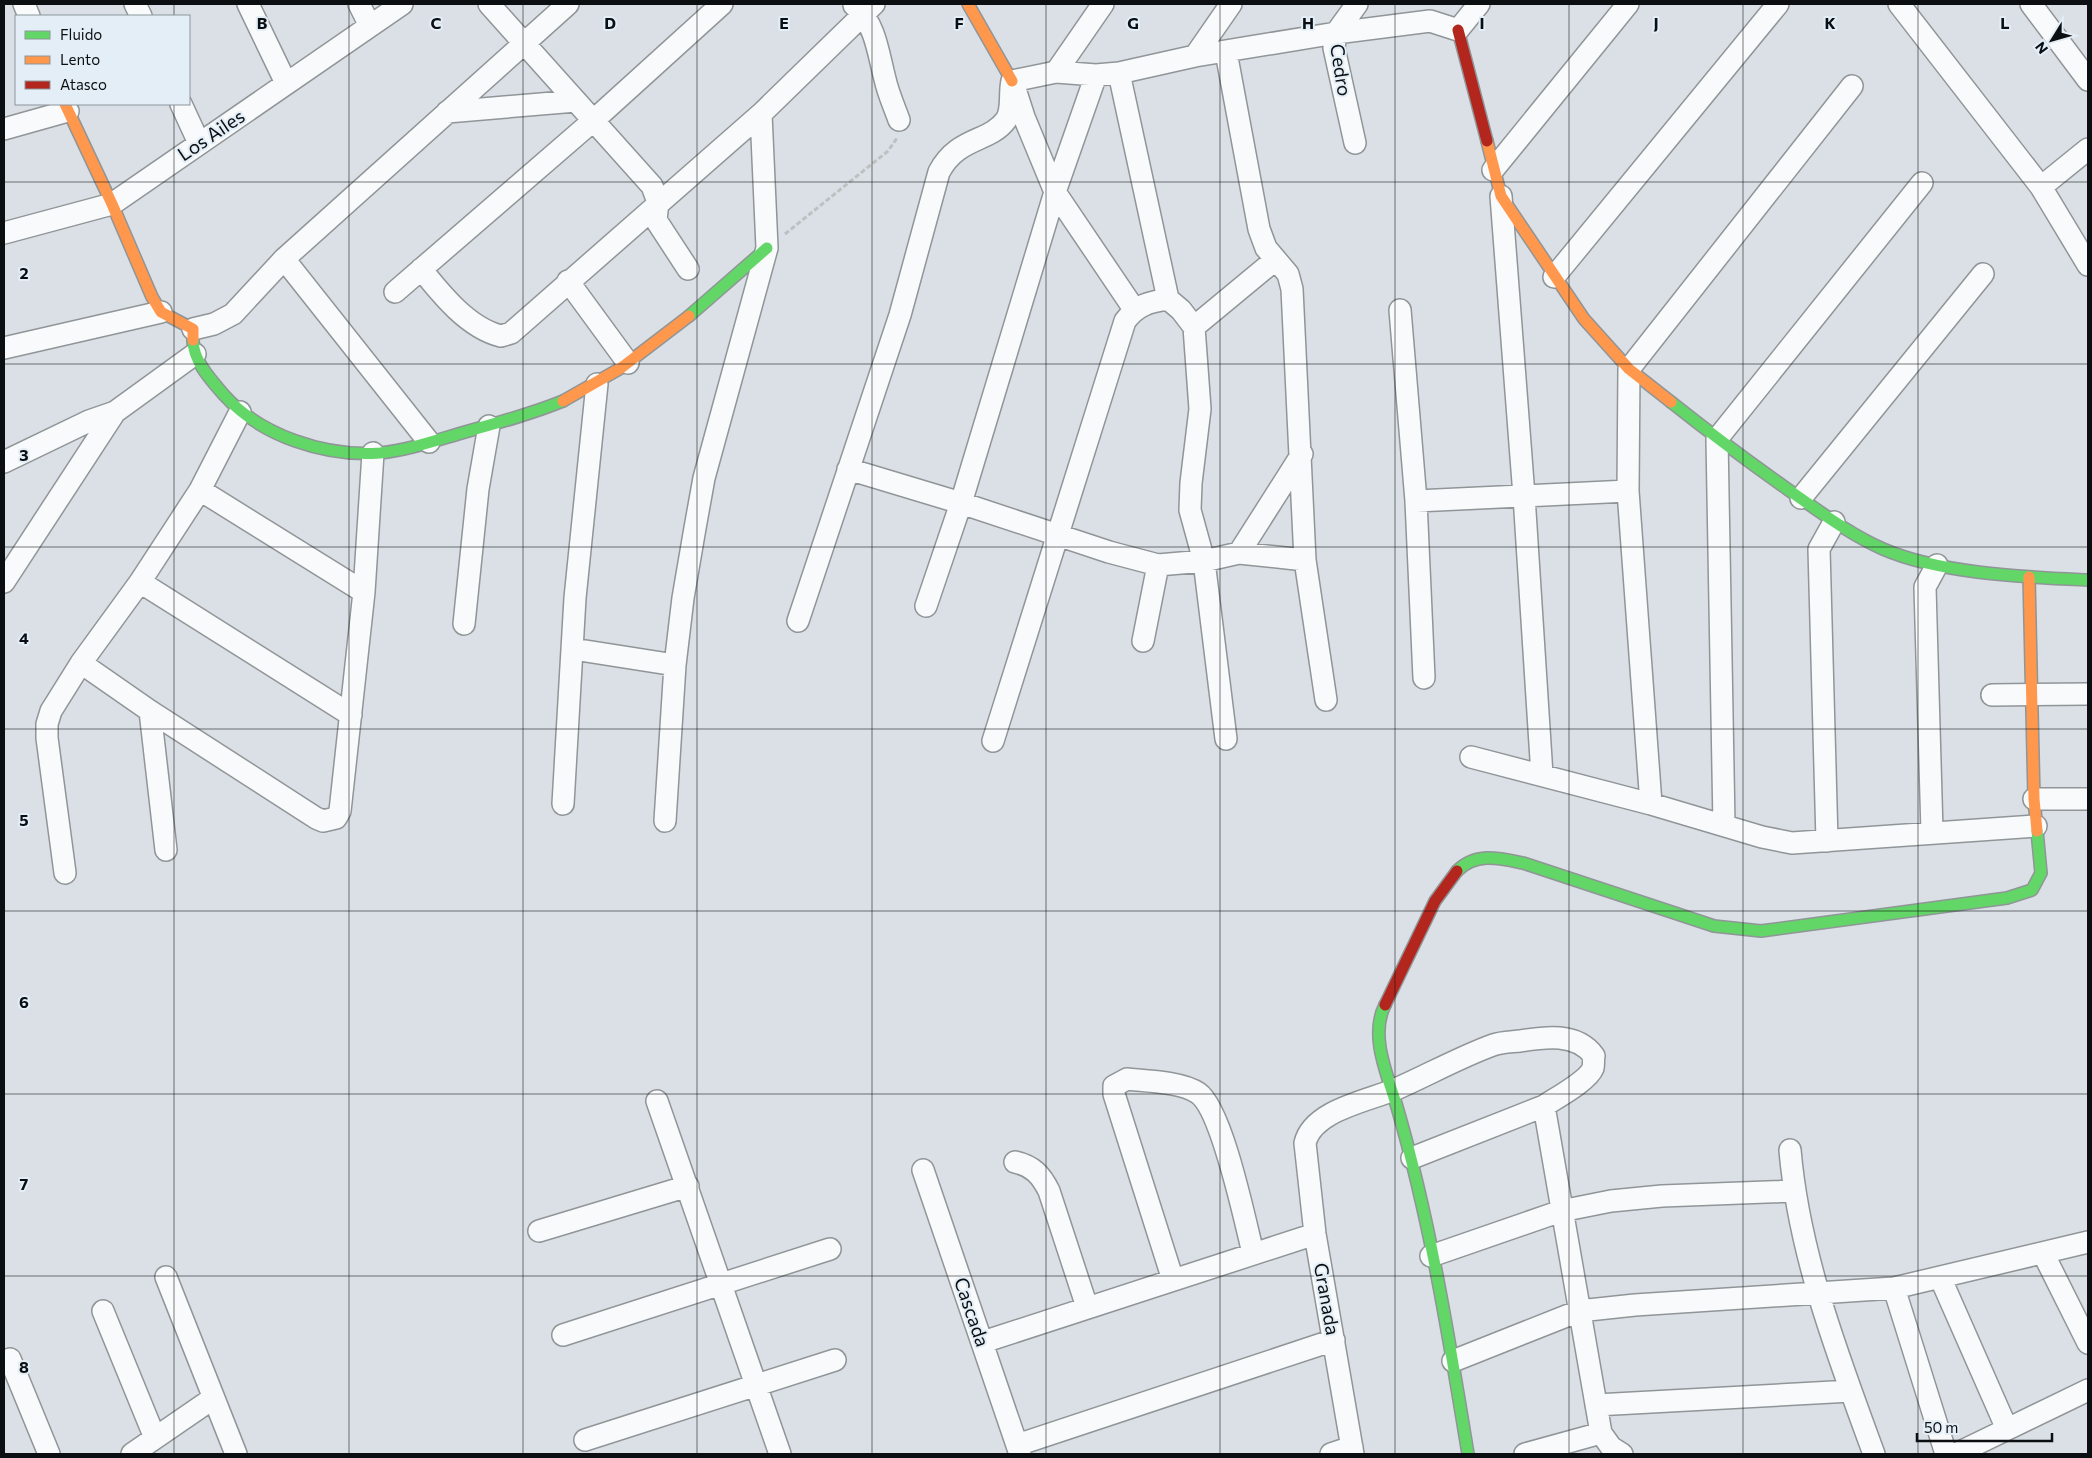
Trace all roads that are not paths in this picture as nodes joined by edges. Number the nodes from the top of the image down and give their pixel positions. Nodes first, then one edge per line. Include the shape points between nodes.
1 (248, 4) edge
2 (359, 4) edge
3 (402, 4) edge
4 (568, 4) edge
5 (722, 4) edge
6 (968, 4) edge
7 (1103, 4) edge
8 (1231, 4) edge
9 (1357, 4) edge
10 (1480, 4) edge
11 (1628, 4) edge
12 (1778, 4) edge
13 (1899, 4) edge
14 (2031, 4) edge
15 (491, 5) edge
16 (863, 7) edge
17 (370, 26) junction
18 (1458, 30) junction
19 (1336, 33) junction
20 (524, 44) junction
21 (1226, 52) junction
22 (1195, 56) junction
23 (1056, 72) junction
24 (1119, 73) junction
25 (1096, 75) junction
26 (2088, 80) edge
27 (1012, 82) junction
28 (286, 84) junction
29 (1852, 86) dead end
30 (576, 101) junction
31 (181, 105) edge
32 (66, 108) edge
33 (447, 112) junction
34 (761, 114) junction
35 (594, 120) junction
36 (899, 120) road end
37 (4, 128) edge
38 (199, 143) junction
39 (1355, 143) dead end
40 (2088, 149) edge
41 (1493, 170) junction
42 (1922, 182) dead end
43 (2041, 187) junction
44 (1055, 192) junction
45 (1501, 196) junction
46 (658, 202) junction
47 (112, 204) junction
48 (4, 233) edge
49 (767, 248) junction
50 (284, 259) junction
51 (1275, 260) junction
52 (2088, 265) edge
53 (421, 269) junction
54 (688, 270) dead end
55 (1983, 274) dead end
56 (1554, 277) junction
57 (568, 281) junction
58 (395, 292) dead end
59 (1168, 299) junction
60 (1134, 309) junction
61 (1400, 310) dead end
62 (161, 312) junction
63 (1194, 327) junction
64 (193, 328) junction
65 (4, 348) edge
66 (195, 354) junction
67 (628, 363) junction
68 (1629, 369) junction
69 (597, 384) junction
70 (115, 412) junction
71 (240, 412) junction
72 (489, 426) junction
73 (1717, 438) junction
74 (429, 442) junction
75 (373, 453) junction
76 (1302, 454) junction
77 (4, 462) edge
78 (848, 469) junction
79 (200, 490) junction
80 (1628, 491) junction
81 (1524, 496) junction
82 (1801, 498) junction
83 (1416, 501) junction
84 (961, 503) junction
85 (1834, 522) junction
86 (1057, 534) junction
87 (1239, 553) junction
88 (1305, 560) junction
89 (1204, 561) junction
90 (1937, 564) junction
91 (1158, 565) junction
92 (2029, 577) junction
93 (2088, 580) edge
94 (4, 582) edge
95 (140, 582) junction
96 (364, 592) junction
97 (926, 606) dead end
98 (798, 621) dead end
99 (464, 624) dead end
100 (1143, 641) dead end
101 (573, 649) junction
102 (81, 663) junction
103 (676, 666) junction
104 (1424, 678) dead end
105 (2031, 693) junction
106 (2088, 694) edge
107 (1992, 695) dead end
108 (1326, 700) dead end
109 (150, 710) junction
110 (351, 715) junction
111 (1226, 739) dead end
112 (993, 741) dead end
113 (1471, 757) dead end
114 (1542, 775) junction
115 (2034, 799) junction
116 (2088, 799) edge
117 (563, 804) dead end
118 (1651, 804) junction
119 (665, 821) dead end
120 (1724, 825) junction
121 (2036, 826) junction
122 (1932, 832) junction
123 (1827, 841) junction
124 (166, 850) dead end
125 (65, 873) dead end
126 (1393, 1090) junction
127 (657, 1101) dead end
128 (1544, 1106) junction
129 (1790, 1150) dead end
130 (1412, 1158) junction
131 (1014, 1162) dead end
132 (923, 1170) dead end
133 (688, 1186) junction
134 (1794, 1191) junction
135 (1561, 1211) junction
136 (539, 1231) dead end
137 (1315, 1234) junction
138 (2088, 1242) edge
139 (830, 1249) dead end
140 (1253, 1253) junction
141 (2043, 1253) junction
142 (1431, 1256) junction
143 (166, 1277) dead end
144 (1940, 1277) junction
145 (1173, 1280) junction
146 (721, 1283) junction
147 (1894, 1288) junction
148 (1818, 1292) junction
149 (1087, 1307) junction
150 (103, 1311) dead end
151 (1579, 1311) junction
152 (563, 1335) dead end
153 (1334, 1340) junction
154 (983, 1342) junction
155 (2088, 1343) edge
156 (10, 1359) dead end
157 (835, 1360) dead end
158 (1453, 1361) junction
159 (757, 1384) junction
160 (2088, 1390) edge
161 (1850, 1391) junction
162 (212, 1399) junction
163 (1596, 1405) junction
164 (2007, 1429) junction
165 (1602, 1433) junction
166 (155, 1438) junction
167 (585, 1440) dead end
168 (1018, 1449) edge
169 (1352, 1451) edge
170 (49, 1454) edge
171 (132, 1454) edge
172 (236, 1454) edge
173 (780, 1454) edge
174 (1331, 1454) edge
175 (1468, 1454) edge
176 (1525, 1454) edge
177 (1622, 1454) edge
178 (1874, 1454) edge
179 (1946, 1454) edge
180 (1956, 1454) edge

1 - 28 street
2 - 17 street
3 - 17 street, Los Ailes
4 - 20 street
5 - 35 street
6 - 27 street
7 - 23 street
8 - 22 street
9 - 19 street, Cedro
10 - 18 street
11 - 41 street
12 - 56 street
13 - 43 street
14 - 26 street
15 - 20 street
16 - 34 street
16 - 36 street
17 - 28 street, Los Ailes
18 - 19 street via 1430,21
18 - 41 street
19 - 21 street
19 - 39 street, Cedro via 1334,48
20 - 30 street
20 - 33 street
21 - 22 street
21 - 51 street via 1259,229
22 - 24 street
23 - 25 street
23 - 27 street
24 - 25 street
24 - 59 street
25 - 44 street
27 - 44 street
27 - 78 street via 1007,118 997,128 960,146 939,172 900,315
28 - 38 street, Los Ailes
29 - 68 street
30 - 33 street
30 - 35 street
31 - 38 street
32 - 37 street
32 - 47 street
33 - 50 street
34 - 46 street
34 - 49 street
35 - 46 street via 652,186
35 - 53 street
38 - 47 street, Los Ailes
40 - 43 street
41 - 45 street
42 - 73 street
43 - 52 street
44 - 60 street
44 - 84 street
45 - 56 street
45 - 81 street
46 - 54 street via 656,220
46 - 57 street
47 - 48 street, Los Ailes
47 - 62 street
49 - 67 street
49 - 103 street via 704,478 683,598
50 - 64 street via 233,314 214,324
50 - 74 street
51 - 63 street
51 - 76 street via 1288,274 1292,289
53 - 57 street via 448,303 492,334 501,336 522,325
53 - 58 street
55 - 82 street
56 - 68 street via 1584,319
57 - 67 street
59 - 60 street via 1151,301
59 - 63 street
60 - 86 street via 1125,322
61 - 83 street
62 - 64 street
62 - 65 street
63 - 89 street via 1200,409 1190,510
64 - 66 street
66 - 70 street
66 - 71 street
67 - 69 street
68 - 73 street
68 - 80 street
69 - 72 street
69 - 101 street via 584,493
70 - 77 street
70 - 94 street
71 - 75 street via 271,431 303,444
71 - 79 street
72 - 74 street
72 - 99 street via 478,489
73 - 82 street
73 - 120 street
74 - 75 street
75 - 96 street
76 - 87 street
76 - 88 street
78 - 84 street
78 - 98 street
79 - 95 street
79 - 96 street
80 - 81 street
80 - 118 street
81 - 83 street
81 - 114 street
82 - 85 street
83 - 104 street
84 - 86 street
84 - 97 street
85 - 90 street via 1883,549
85 - 123 street via 1819,548
86 - 91 street
86 - 112 street
87 - 88 street
87 - 89 street
88 - 108 street
89 - 91 street
89 - 111 street
90 - 92 street
90 - 122 street via 1926,587
91 - 100 street
92 - 93 street
92 - 105 street
95 - 102 street
95 - 110 street
96 - 110 street
101 - 103 street
101 - 117 street
102 - 109 street
102 - 125 street via 51,711 47,724
103 - 119 street
105 - 106 street
105 - 107 street
105 - 115 street
109 - 110 street via 323,821 336,818 340,811
109 - 124 street
113 - 114 street
114 - 118 street
115 - 116 street
115 - 121 street
118 - 120 street
120 - 123 street via 1792,842
121 - 122 street
121 - 126 street via 2041,873 2032,890 2008,898 1761,932 1714,926 1511,859 1472,859 1458,869 1436,901 1380,1014 1381,1050
122 - 123 street
126 - 128 street via 1495,1044 1545,1037 1574,1041 1589,1049 1594,1056 1592,1069 1575,1086
126 - 130 street
126 - 137 street, Granada via 1320,1120 1309,1131 1305,1143
127 - 133 street
128 - 130 street
128 - 135 street
129 - 134 street
130 - 142 street
131 - 149 street via 1032,1167 1049,1191
132 - 154 street, Cascada
133 - 136 street
133 - 146 street
134 - 135 street via 1662,1196 1611,1201
134 - 148 street
135 - 142 street
135 - 151 street
137 - 140 street
137 - 153 street, Granada
138 - 141 street
139 - 146 street
140 - 145 street
140 - 145 street via 1219,1126 1205,1098 1188,1088 1127,1078 1114,1086 1114,1094
141 - 144 street
141 - 155 street
142 - 158 street
143 - 162 street
144 - 147 street
144 - 164 street
145 - 149 street
146 - 152 street
146 - 159 street
147 - 148 street
147 - 179 street
148 - 151 street
148 - 161 street
149 - 154 street
150 - 166 street
151 - 158 street
151 - 163 street
153 - 168 street
153 - 169 street, Granada
154 - 168 street, Cascada
156 - 170 street
157 - 159 street
158 - 175 street
159 - 167 street
159 - 173 street
160 - 164 street
161 - 163 street
161 - 178 street
162 - 166 street
162 - 172 street
163 - 165 street
164 - 180 street
165 - 176 street
165 - 177 street via 1611,1447
166 - 171 street
169 - 174 street

